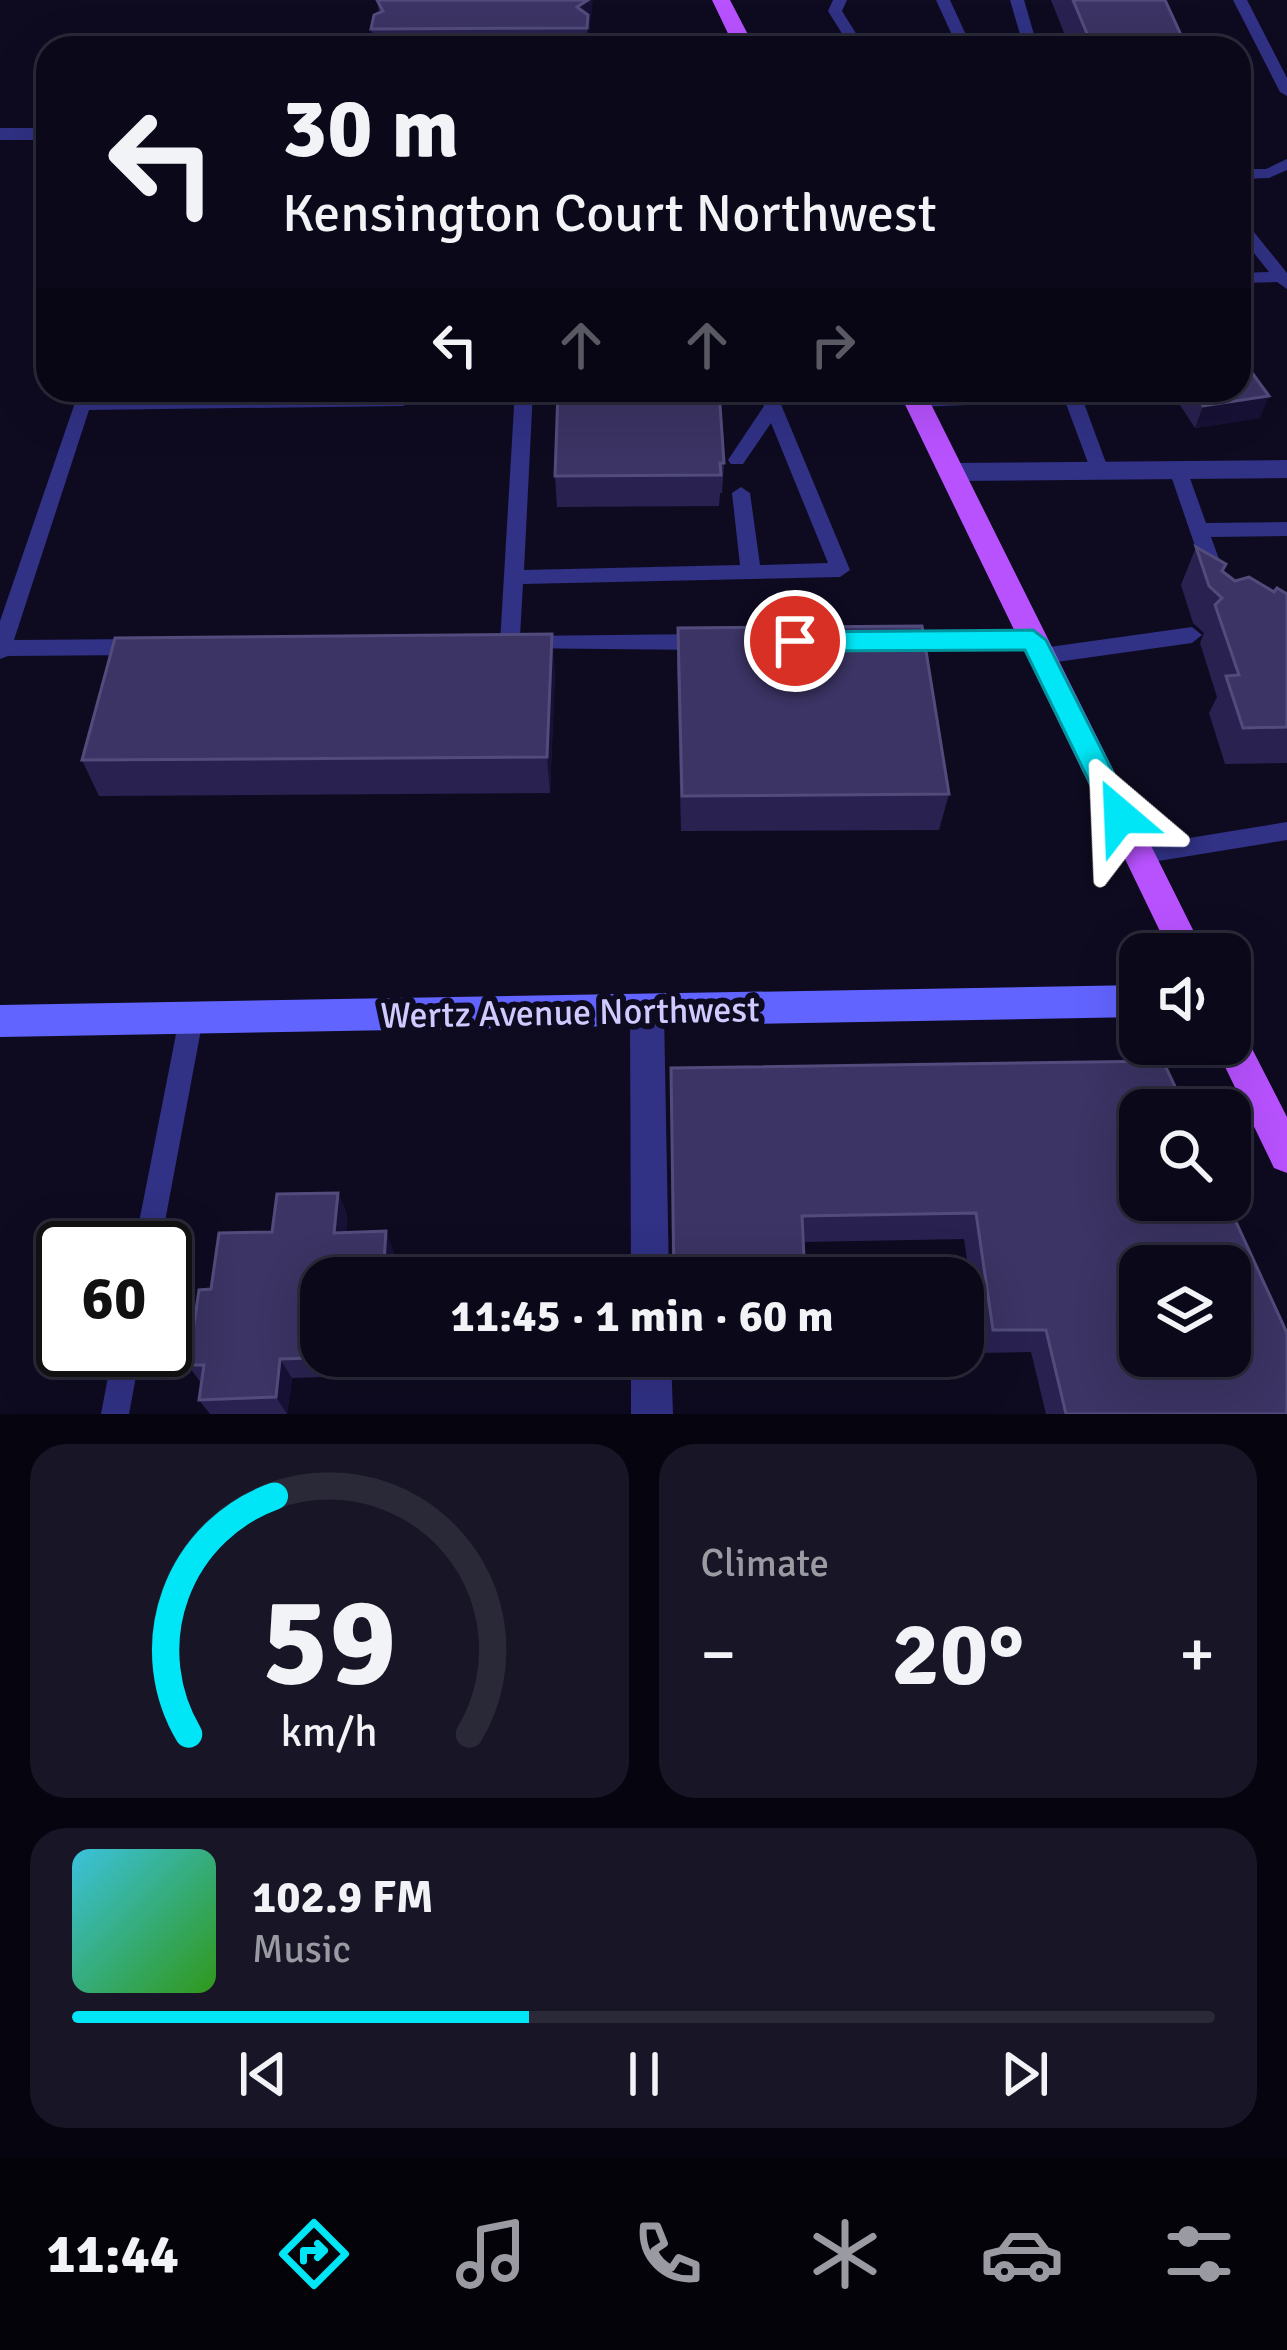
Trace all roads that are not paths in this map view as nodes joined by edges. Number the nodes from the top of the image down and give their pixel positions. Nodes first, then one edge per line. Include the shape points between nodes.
1 (721, 0) edge
2 (840, 0) edge
3 (943, 0) edge
4 (1017, 0) edge
5 (1240, 0) edge
6 (739, 36) edge
7 (851, 36) edge
8 (959, 36) edge
9 (1028, 36) edge
10 (1287, 92) edge
11 (0, 134) edge
12 (36, 134) edge
13 (1287, 164) edge
14 (1251, 174) edge
15 (1251, 241) edge
16 (1251, 279) edge
17 (1284, 281) edge
18 (83, 402) edge
19 (523, 402) edge
20 (767, 402) edge
21 (771, 402) edge
22 (917, 402) edge
23 (1075, 402) edge
24 (737, 460) dead end
25 (1287, 469) edge
26 (1178, 470) junction
27 (1100, 471) junction
28 (951, 472) junction
29 (741, 493) dead end
30 (1199, 530) junction
31 (1287, 530) edge
32 (751, 572) junction
33 (513, 577) junction
34 (1225, 603) edge
35 (1192, 634) dead end
36 (867, 641) edge
37 (724, 642) edge
38 (487, 644) edge
39 (510, 644) junction
40 (163, 646) edge
41 (1038, 648) junction
42 (0, 649) edge
43 (1285, 834) edge
44 (1140, 855) junction
45 (1178, 933) edge
46 (1119, 1002) edge
47 (647, 1013) junction
48 (191, 1019) junction
49 (0, 1022) edge
50 (1242, 1065) edge
51 (1287, 1155) edge
52 (152, 1221) edge
53 (650, 1257) edge
54 (122, 1377) edge
55 (651, 1377) edge
56 (115, 1414) edge
57 (652, 1414) edge

1 - 6 main road
2 - 7 lane via 836,11
3 - 8 lane
4 - 9 lane
5 - 10 lane
11 - 12 street
13 - 14 lane
15 - 17 lane
16 - 17 lane
18 - 42 lane
19 - 33 lane
20 - 24 lane
21 - 32 lane via 840,570
22 - 28 main road
23 - 27 lane
25 - 26 street
26 - 27 street
26 - 30 lane
27 - 28 street
28 - 41 main road
29 - 32 lane
30 - 31 lane
30 - 34 lane
32 - 33 lane
33 - 39 lane
35 - 41 lane
36 - 41 lane
37 - 39 lane
38 - 39 lane
40 - 42 lane
41 - 44 main road
43 - 44 lane
44 - 45 main road
46 - 47 main road, Wertz Avenue Northwest
47 - 48 main road, Wertz Avenue Northwest
47 - 53 street
48 - 49 main road, Wertz Avenue Northwest
48 - 52 lane
50 - 51 main road
54 - 56 lane
55 - 57 street

